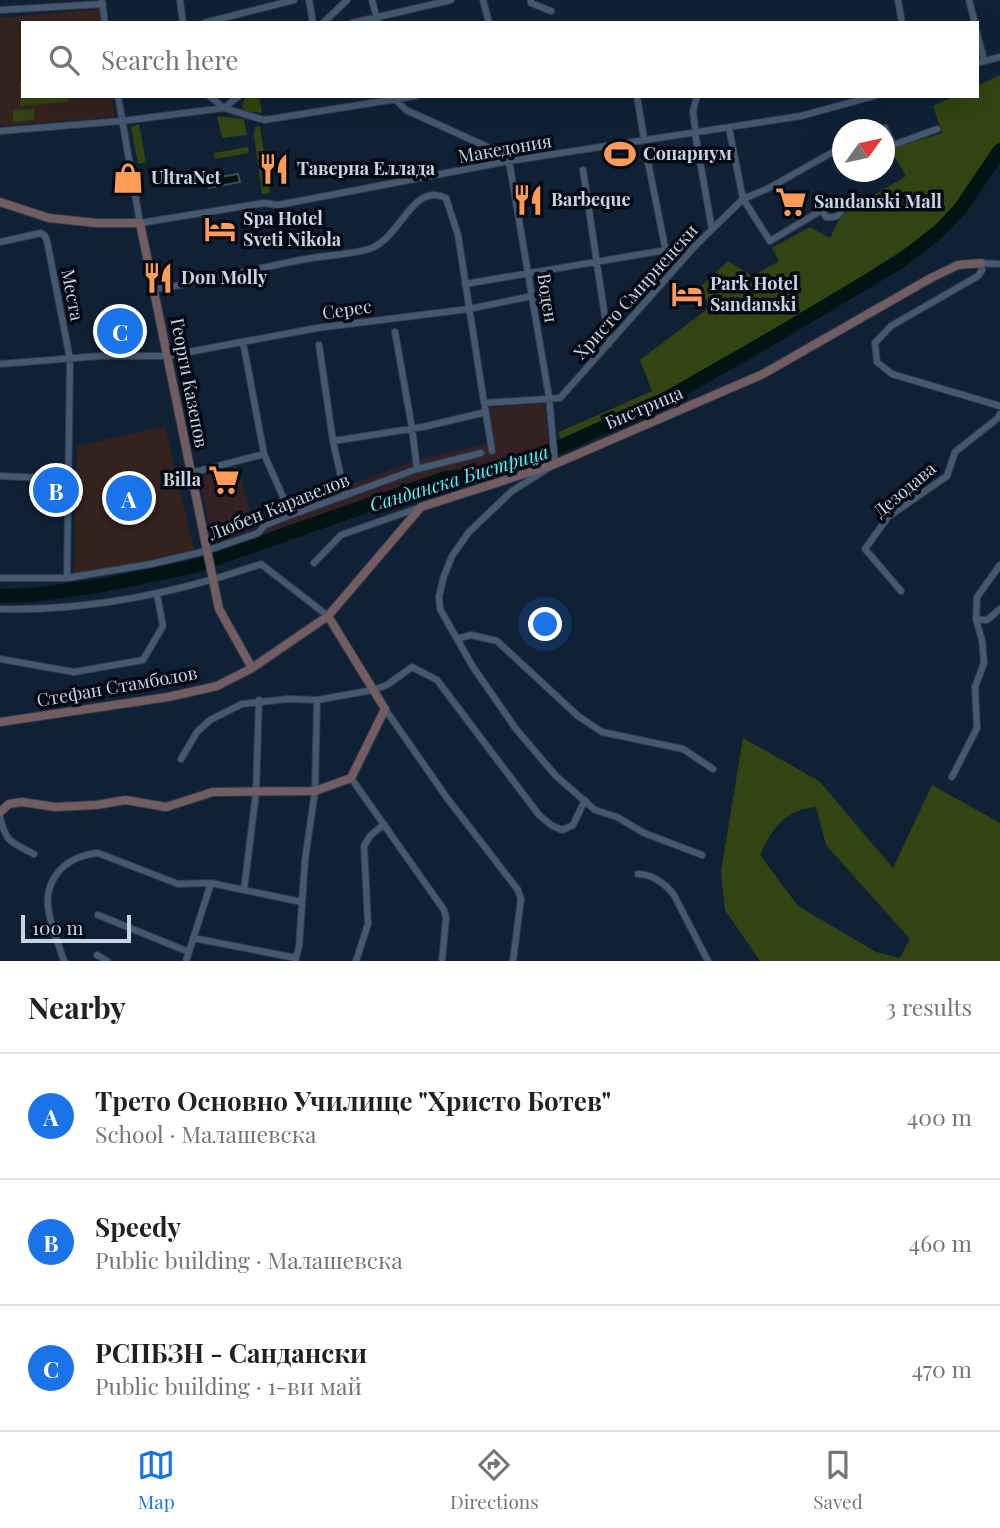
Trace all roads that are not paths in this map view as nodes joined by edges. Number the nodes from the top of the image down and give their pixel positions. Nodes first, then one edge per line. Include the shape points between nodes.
1 (180, 0) edge
2 (293, 0) edge
3 (309, 0) edge
4 (347, 0) edge
5 (372, 0) edge
6 (451, 0) edge
7 (483, 0) edge
8 (898, 0) edge
9 (969, 0) edge
10 (531, 1) edge
11 (102, 2) edge
12 (0, 10) edge
13 (551, 11) dead end
14 (378, 20) edge
15 (105, 21) edge
16 (183, 21) edge
17 (212, 21) edge
18 (313, 21) edge
19 (325, 21) edge
20 (488, 21) edge
21 (902, 21) edge
22 (974, 21) edge
23 (1000, 57) edge
24 (981, 62) edge
25 (117, 98) edge
26 (212, 98) edge
27 (236, 98) edge
28 (395, 98) edge
29 (637, 98) edge
30 (697, 98) edge
31 (867, 98) edge
32 (224, 108) junction
33 (122, 121) junction
34 (729, 128) junction
35 (937, 129) dead end
36 (695, 130) junction
37 (0, 131) edge
38 (644, 139) junction
39 (895, 144) edge
40 (646, 152) dead end
41 (832, 153) edge
42 (509, 161) junction
43 (583, 170) dead end
44 (743, 199) junction
45 (0, 202) edge
46 (822, 210) dead end
47 (140, 223) junction
48 (712, 229) junction
49 (0, 242) edge
50 (696, 245) junction
51 (666, 252) junction
52 (595, 263) junction
53 (981, 263) junction
54 (1000, 264) edge
55 (529, 273) junction
56 (465, 284) junction
57 (154, 289) junction
58 (532, 296) junction
59 (469, 309) junction
60 (395, 332) dead end
61 (243, 342) junction
62 (609, 344) junction
63 (319, 345) dead end
64 (167, 356) junction
65 (69, 359) junction
66 (0, 364) edge
67 (550, 397) junction
68 (484, 403) junction
69 (1000, 406) edge
70 (486, 412) junction
71 (1000, 414) edge
72 (412, 428) junction
73 (333, 441) junction
74 (492, 451) dead end
75 (481, 453) dead end
76 (264, 454) junction
77 (555, 460) junction
78 (417, 469) junction
79 (191, 473) junction
80 (0, 476) edge
81 (68, 479) junction
82 (345, 495) junction
83 (421, 507) junction
84 (291, 515) junction
85 (206, 551) junction
86 (314, 563) dead end
87 (1000, 565) edge
88 (0, 578) edge
89 (67, 578) junction
90 (212, 578) junction
91 (901, 591) dead end
92 (157, 594) junction
93 (0, 609) edge
94 (1000, 609) edge
95 (328, 616) junction
96 (976, 619) junction
97 (457, 639) junction
98 (0, 659) edge
99 (252, 668) junction
100 (373, 690) junction
101 (317, 700) junction
102 (260, 701) junction
103 (385, 709) junction
104 (0, 722) edge
105 (181, 759) dead end
106 (713, 769) dead end
107 (351, 778) junction
108 (952, 778) dead end
109 (314, 792) junction
110 (256, 793) junction
111 (586, 800) junction
112 (0, 814) edge
113 (384, 824) junction
114 (34, 854) dead end
115 (702, 855) dead end
116 (638, 874) dead end
117 (211, 883) junction
118 (244, 890) junction
119 (302, 902) junction
120 (98, 915) dead end
121 (193, 938) junction
122 (189, 952) junction
123 (97, 955) dead end
124 (296, 959) edge
125 (64, 961) edge
126 (107, 961) edge
127 (186, 961) edge
128 (356, 961) edge
129 (442, 961) edge
130 (513, 961) edge
131 (708, 961) edge

1 - 16 street
2 - 17 street
3 - 18 street
4 - 19 street
5 - 14 street
6 - 14 street
7 - 20 street
8 - 21 street
9 - 22 street
10 - 13 street
11 - 12 street
11 - 15 street
23 - 24 street
25 - 33 street, Георги Казепов
26 - 32 street
27 - 32 street
28 - 32 street via 264,120
28 - 42 street via 406,110
29 - 38 street
30 - 36 street
31 - 34 street, Македония via 801,116
32 - 33 street
33 - 37 street
33 - 47 street, Георги Казепов
34 - 36 street, Македония
34 - 44 street
35 - 39 street
36 - 38 street, Македония
36 - 48 street
38 - 42 street, Македония
40 - 51 street
41 - 44 street, Христо Смирненски
42 - 47 street, Македония via 278,205 264,203
42 - 55 street, Воден
43 - 52 street
44 - 46 street via 769,241
44 - 48 street, Христо Смирненски
45 - 47 street via 49,218
47 - 57 street, Георги Казепов
48 - 50 street, Христо Смирненски
49 - 65 street, Места via 32,234 45,236
50 - 51 street
50 - 62 street, Христо Смирненски
51 - 52 street
52 - 55 street
52 - 62 street
53 - 54 street
53 - 69 street via 978,276 891,326 875,343 877,362 892,374
53 - 77 street, Бистрица via 958,265 931,278 763,374
55 - 56 street
55 - 58 street, Воден
56 - 57 street via 447,200 436,193 423,195 387,238 371,249
56 - 59 street
57 - 64 street, Георги Казепов
58 - 59 street, Серес
58 - 67 street, Воден
59 - 61 street, Серес
59 - 68 street
60 - 72 street
61 - 64 street, Серес
61 - 76 street
62 - 67 street, Христо Смирненски via 560,398
63 - 73 street
64 - 65 street, Серес
64 - 79 street, Георги Казепов
65 - 66 street, Серес
65 - 81 street, Места
67 - 68 street
67 - 77 street, Воден
68 - 70 street
70 - 72 street
70 - 74 street
71 - 91 street, Дезодава via 955,452 947,476 888,517 865,549
72 - 73 street
72 - 78 street
73 - 82 street
75 - 78 street, Любен Каравелов
76 - 79 street
76 - 84 street
77 - 83 street, Бистрица
77 - 97 street via 512,491 469,532 452,556 439,596 440,609
78 - 82 street, Любен Каравелов
79 - 85 street, Георги Казепов
80 - 81 street
81 - 89 street, Места
82 - 84 street, Любен Каравелов
83 - 86 street, Бистрица via 341,535
83 - 95 street, Стефан Стамболов
84 - 85 street, Любен Каравелов via 265,525 258,533
85 - 89 street, Любен Каравелов
85 - 90 street, Георги Казепов
87 - 96 street via 977,597
88 - 89 street, Любен Каравелов
90 - 92 street
90 - 95 street via 261,564
90 - 99 street, Георги Казепов via 219,609
92 - 93 street via 77,607
92 - 98 street via 163,626 144,660 74,672
94 - 96 street via 987,620
95 - 99 street, Стефан Стамболов
95 - 100 street
96 - 108 street via 984,663 975,687 977,728
97 - 106 street via 471,635 497,641 578,716 602,732 683,749
97 - 111 street via 524,739 556,776
99 - 104 street, Стефан Стамболов via 217,686 168,697
100 - 101 street
100 - 103 street
100 - 111 street via 412,667 437,680 507,775 551,825 562,830 573,825
101 - 102 street
101 - 109 street
102 - 105 street via 242,704 210,720
102 - 110 street
103 - 107 street
103 - 130 street via 518,890 521,899
107 - 109 street
107 - 113 street
109 - 110 street
109 - 119 street
110 - 112 street via 213,792 166,807 126,800 55,807 22,802 9,804
110 - 118 street
111 - 115 street via 595,810
112 - 114 street via 9,841
113 - 128 street via 364,846 368,924
113 - 129 street via 444,910
116 - 131 street via 667,886
117 - 118 street
117 - 121 street
117 - 125 street via 178,884 98,853 65,863 48,894 48,912
118 - 119 street
119 - 124 street
120 - 122 street
121 - 122 street
121 - 124 street
122 - 127 street
123 - 126 street

